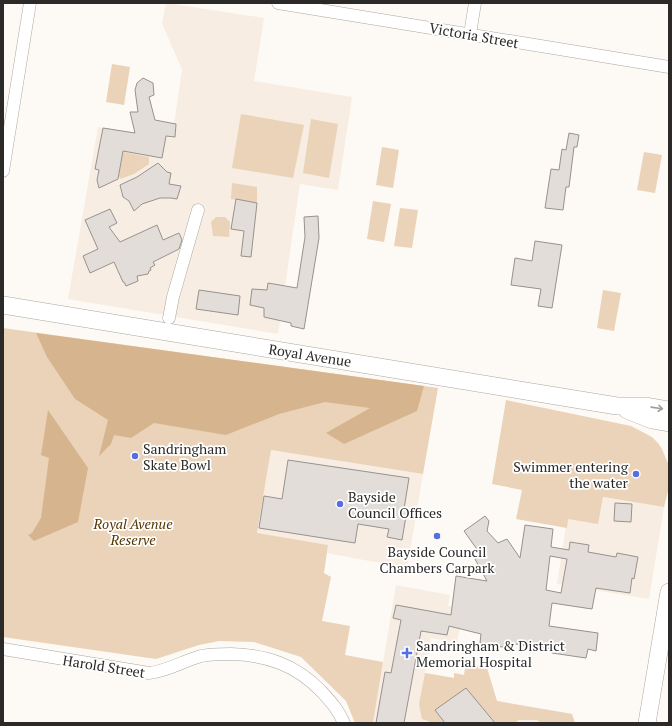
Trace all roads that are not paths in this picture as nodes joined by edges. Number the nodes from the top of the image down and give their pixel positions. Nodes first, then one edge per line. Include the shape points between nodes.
1 (30, 3) edge
2 (278, 3) edge
3 (475, 3) edge
4 (295, 4) edge
5 (470, 34) junction
6 (669, 67) edge
7 (6, 132) edge
8 (3, 171) edge
9 (198, 210) dead end
10 (3, 305) edge
11 (169, 318) dead end
12 (617, 406) junction
13 (669, 410) edge
14 (652, 420) junction
15 (669, 424) edge
16 (669, 438) edge
17 (669, 592) edge
18 (3, 649) edge
19 (344, 723) edge
20 (647, 723) edge

1 - 7 street
2 - 4 street, Victoria Street
3 - 5 street
4 - 5 street, Victoria Street
5 - 6 street, Victoria Street
7 - 8 street
9 - 11 street
10 - 12 street, Royal Avenue
12 -> 13 street, Royal Avenue via 646,406
12 - 14 street, Royal Avenue
14 - 15 street, Royal Avenue
14 - 16 street
17 - 20 street
18 - 19 street, Harold Street via 149,674 161,672 201,656 248,654 272,659 297,670 312,681 337,708

